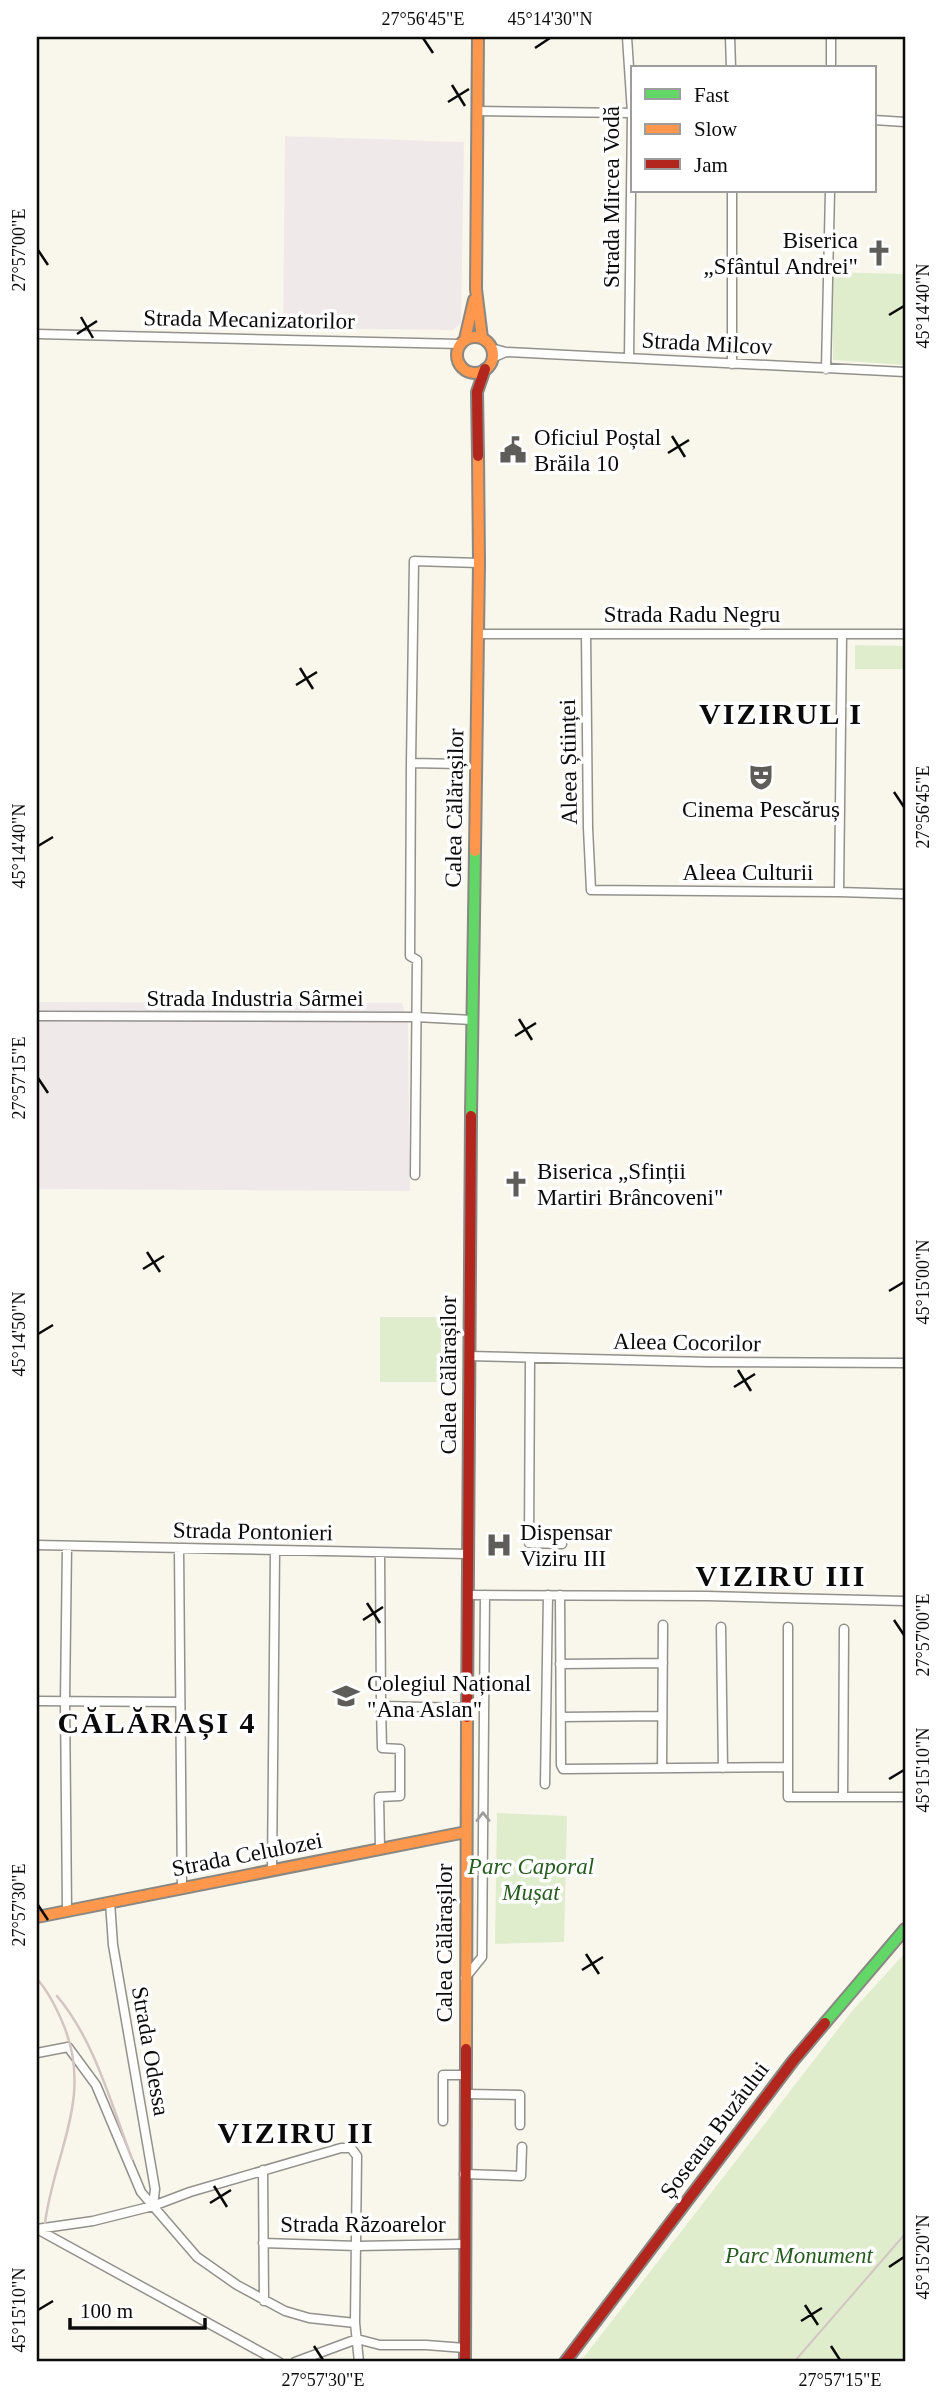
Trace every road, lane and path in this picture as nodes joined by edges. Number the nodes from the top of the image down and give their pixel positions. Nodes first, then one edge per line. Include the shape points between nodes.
1 (478, 37) edge
2 (627, 37) edge
3 (730, 37) edge
4 (831, 37) edge
5 (731, 66) edge
6 (831, 66) edge
7 (631, 98) edge
8 (478, 111) junction
9 (631, 113) edge
10 (876, 120) edge
11 (905, 122) edge
12 (631, 192) edge
13 (732, 192) edge
14 (830, 192) edge
15 (476, 289) junction
16 (37, 334) edge
17 (482, 338) junction
18 (463, 341) junction
19 (492, 353) junction
20 (629, 358) junction
21 (732, 364) junction
22 (485, 369) junction
23 (826, 369) junction
24 (465, 370) junction
25 (905, 372) edge
26 (477, 392) junction
27 (479, 563) junction
28 (478, 634) junction
29 (586, 634) junction
30 (905, 634) edge
31 (842, 635) junction
32 (411, 764) junction
33 (460, 764) dead end
34 (591, 890) joint
35 (839, 891) junction
36 (905, 894) edge
37 (37, 1016) edge
38 (416, 1017) junction
39 (472, 1020) junction
40 (415, 1175) dead end
41 (469, 1356) junction
42 (530, 1359) junction
43 (905, 1363) edge
44 (562, 1544) dead end
45 (37, 1545) edge
46 (67, 1546) junction
47 (179, 1549) junction
48 (275, 1551) junction
49 (380, 1553) junction
50 (468, 1554) junction
51 (467, 1595) junction
52 (485, 1595) junction
53 (548, 1595) junction
54 (559, 1595) junction
55 (905, 1601) edge
56 (663, 1625) dead end
57 (721, 1627) dead end
58 (788, 1627) dead end
59 (844, 1629) dead end
60 (663, 1663) junction
61 (560, 1664) junction
62 (37, 1701) edge
63 (65, 1701) junction
64 (180, 1702) junction
65 (381, 1706) junction
66 (467, 1708) junction
67 (663, 1716) junction
68 (561, 1717) junction
69 (788, 1767) junction
70 (662, 1768) junction
71 (723, 1768) junction
72 (545, 1784) dead end
73 (843, 1797) junction
74 (905, 1797) edge
75 (466, 1832) junction
76 (380, 1849) junction
77 (272, 1870) junction
78 (182, 1888) junction
79 (110, 1902) junction
80 (67, 1910) junction
81 (37, 1917) edge
82 (905, 1929) edge
83 (466, 1978) junction
84 (37, 2053) edge
85 (465, 2075) junction
86 (465, 2094) junction
87 (443, 2121) dead end
88 (520, 2124) dead end
89 (522, 2147) dead end
90 (263, 2170) junction
91 (464, 2174) junction
92 (153, 2206) junction
93 (37, 2229) edge
94 (263, 2243) junction
95 (464, 2244) junction
96 (357, 2246) junction
97 (264, 2301) junction
98 (355, 2323) junction
99 (357, 2339) junction
100 (466, 2358) edge
101 (279, 2362) edge
102 (295, 2362) edge
103 (359, 2362) edge
104 (565, 2362) edge

1 - 8 main road
2 - 7 street, Strada Mircea Vodă
3 - 5 street
4 - 6 street
8 - 9 street
8 - 15 main road
10 - 11 street
12 - 20 street, Strada Mircea Vodă
13 - 21 street
14 - 23 street
15 - 17 main road
15 - 18 main road
16 - 18 street, Strada Mecanizatorilor
17 - 18 main road
17 - 19 main road
18 - 24 main road via 457,358
19 - 20 street, Strada Milcov
19 - 22 main road
20 - 21 street, Strada Milcov
21 - 23 street, Strada Milcov
22 - 24 main road
22 - 26 main road, Calea Călărașilor
23 - 25 street, Strada Milcov
24 - 26 main road, Calea Călărașilor
26 - 27 main road, Calea Călărașilor
27 - 28 main road, Calea Călărașilor
27 - 32 street via 414,561
28 - 29 street, Strada Radu Negru
28 - 39 main road, Calea Călărașilor
29 - 31 street, Strada Radu Negru
29 - 34 street, Aleea Științei
30 - 31 street, Strada Radu Negru
31 - 35 street
32 - 33 street
32 - 38 street via 410,956 416,960
34 - 35 street, Aleea Culturii
35 - 36 street, Aleea Culturii
37 - 38 street, Strada Industria Sârmei
38 - 39 street, Strada Industria Sârmei
38 - 40 street
39 - 41 main road, Calea Călărașilor
41 - 42 street, Aleea Cocorilor
41 - 50 main road, Calea Călărașilor
42 - 43 street, Aleea Cocorilor
42 - 44 street via 529,1543
45 - 46 street, Strada Pontonieri
46 - 47 street, Strada Pontonieri
46 - 63 street
47 - 48 street, Strada Pontonieri
47 - 64 street
48 - 49 street, Strada Pontonieri
48 - 77 street
49 - 50 street, Strada Pontonieri
49 - 65 street
50 - 51 main road, Calea Călărașilor
51 - 52 street
51 - 66 main road, Calea Călărașilor
52 - 53 street
83 -> 52 street via 482,1957
53 - 54 street
53 - 72 street
54 - 55 street
54 - 61 street
56 - 60 street
57 - 71 street
58 - 69 street
59 - 73 street
60 - 61 street
60 - 67 street
61 - 68 street
62 - 63 street
63 - 64 street
63 - 80 street
64 - 78 street
65 - 66 street
65 - 76 street via 382,1748 400,1749 400,1796 379,1797
66 - 75 main road, Calea Călărașilor
67 - 68 street
67 - 70 street
68 - 70 street via 564,1769
69 - 71 street
69 - 73 street via 788,1797
70 - 71 street
73 - 74 street
75 - 76 main road, Strada Celulozei
75 - 83 main road, Calea Călărașilor
76 - 77 main road, Strada Celulozei
77 - 78 main road, Strada Celulozei
78 - 79 main road, Strada Celulozei
79 - 80 main road, Strada Celulozei
79 - 92 street, Strada Odessa via 113,1945 155,2189
80 - 81 main road, Strada Celulozei
82 - 104 main road, Șoseaua Buzăului via 793,2061
83 - 85 main road, Calea Călărașilor
84 - 92 street via 68,2047 80,2061 96,2085 135,2180
85 - 86 main road, Calea Călărașilor
85 - 87 street via 443,2075
86 - 88 street via 520,2095
86 - 91 main road, Calea Călărașilor
89 - 91 street via 522,2176
90 - 92 street
90 - 94 street
90 - 96 street via 352,2148 357,2156
91 - 95 main road, Calea Călărașilor
92 - 93 street
92 - 97 street via 208,2267
93 - 101 street
94 - 96 street, Strada Răzoarelor
94 - 97 street
95 - 96 street, Strada Răzoarelor
95 - 100 main road, Calea Călărașilor
96 - 98 street
97 - 98 street via 309,2318
98 - 99 street
99 - 100 street via 380,2345 426,2345
99 - 102 street
99 - 103 street

